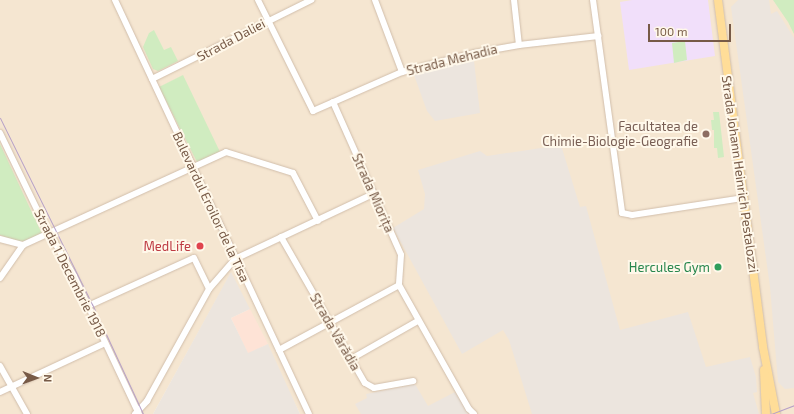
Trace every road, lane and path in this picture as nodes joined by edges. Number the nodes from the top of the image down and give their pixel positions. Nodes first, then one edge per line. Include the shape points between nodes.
1 (115, 0) edge
2 (258, 0) edge
3 (311, 0) edge
4 (375, 0) edge
5 (514, 0) edge
6 (593, 0) edge
7 (718, 0) edge
8 (269, 20) junction
9 (598, 36) junction
10 (519, 45) junction
11 (402, 72) junction
12 (152, 79) junction
13 (333, 102) junction
14 (0, 133) edge
15 (194, 168) junction
16 (373, 194) junction
17 (744, 198) junction
18 (318, 220) junction
19 (50, 232) junction
20 (281, 237) junction
21 (0, 239) edge
22 (23, 245) junction
23 (235, 259) junction
24 (0, 278) edge
25 (398, 285) junction
26 (209, 289) junction
27 (88, 306) junction
28 (418, 321) junction
29 (328, 322) junction
30 (105, 343) junction
31 (279, 350) junction
32 (351, 359) junction
33 (0, 366) edge
34 (413, 381) dead end
35 (13, 386) junction
36 (0, 392) edge
37 (137, 413) edge
38 (771, 413) edge
39 (27, 414) edge
40 (309, 414) edge
41 (474, 414) edge

1 - 12 street, Bulevardul Eroilor de la Tisa
2 - 8 street
3 - 8 street, Strada Daliei
4 - 11 street
5 - 10 street
6 - 9 street
7 - 17 main road, Strada Johann Heinrich Pestalozzi
8 - 12 street, Strada Daliei
8 - 13 street, Strada Mehadia via 313,111
9 - 10 street, Strada Mehadia
9 - 17 street via 620,209 624,215
10 - 11 street, Strada Mehadia via 474,53
11 - 13 street, Strada Mehadia
12 - 15 street, Bulevardul Eroilor de la Tisa
13 - 16 street, Strada Miorița
14 - 19 street, Strada 1 Decembrie 1918
15 - 18 street via 226,152 294,173
15 - 19 street
15 - 23 street, Bulevardul Eroilor de la Tisa
16 - 18 street
16 - 25 street, Strada Miorița via 401,255
17 - 38 main road, Strada Johann Heinrich Pestalozzi
18 - 20 street
19 - 22 street
19 - 27 street, Strada 1 Decembrie 1918
20 - 23 street
20 - 29 street, Strada Vărădia
21 - 22 street
22 - 24 street
23 - 26 street
23 - 31 street, Bulevardul Eroilor de la Tisa
25 - 28 street
25 - 29 street
26 - 27 street via 194,258
26 - 37 street via 155,388
27 - 30 street, Strada 1 Decembrie 1918
28 - 32 street
28 - 41 street via 468,409
29 - 31 street
29 - 32 street, Strada Vărădia
30 - 35 street
30 - 37 street, Strada 1 Decembrie 1918
31 - 40 street, Bulevardul Eroilor de la Tisa
32 - 34 street, Strada Vărădia via 365,383 371,388
33 - 35 street
35 - 36 street
35 - 39 street

